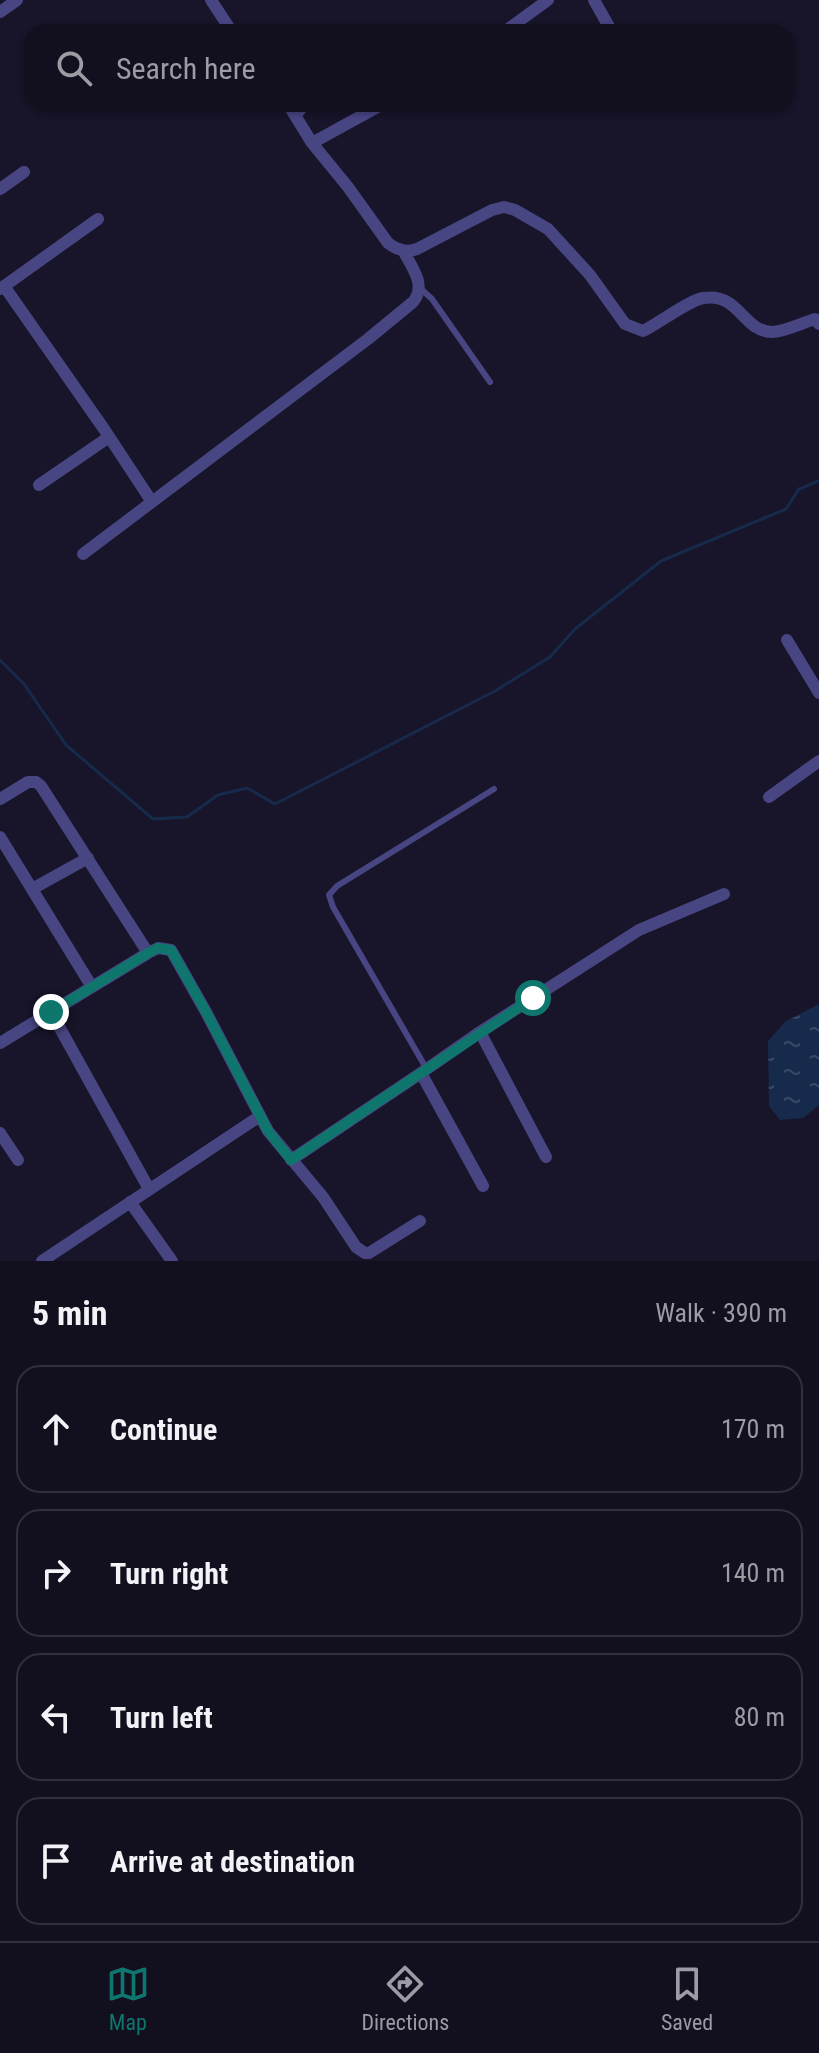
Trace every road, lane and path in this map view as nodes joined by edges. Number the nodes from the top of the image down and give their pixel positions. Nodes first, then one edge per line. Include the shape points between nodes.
1 (17, 0) edge
2 (211, 0) edge
3 (548, 0) edge
4 (594, 0) edge
5 (0, 12) edge
6 (227, 24) edge
7 (515, 24) edge
8 (608, 24) edge
9 (292, 112) edge
10 (302, 112) edge
11 (368, 112) edge
12 (296, 119) junction
13 (312, 143) junction
14 (24, 172) dead end
15 (0, 189) edge
16 (98, 219) dead end
17 (403, 250) junction
18 (2, 287) edge
19 (420, 288) junction
20 (819, 324) edge
21 (490, 382) dead end
22 (109, 437) junction
23 (39, 485) dead end
24 (152, 502) junction
25 (83, 554) dead end
26 (787, 640) dead end
27 (819, 693) edge
28 (819, 761) edge
29 (494, 789) dead end
30 (769, 797) dead end
31 (0, 799) edge
32 (0, 837) edge
33 (88, 858) junction
34 (32, 889) junction
35 (724, 894) dead end
36 (148, 953) junction
37 (92, 987) junction
38 (51, 1012) junction
39 (480, 1032) junction
40 (0, 1043) edge
41 (424, 1071) junction
42 (260, 1116) junction
43 (0, 1133) edge
44 (546, 1157) dead end
45 (18, 1160) dead end
46 (291, 1160) junction
47 (483, 1186) dead end
48 (149, 1189) junction
49 (130, 1202) junction
50 (420, 1221) dead end
51 (363, 1257) edge
52 (42, 1261) edge
53 (172, 1261) edge

1 - 5 street
2 - 6 street
3 - 7 street
4 - 8 street
9 - 12 street
10 - 12 lane
11 - 13 street
12 - 13 street
13 - 17 street via 388,243
14 - 15 street
16 - 18 street
17 - 19 street
17 - 20 street via 417,249 504,207 548,229 633,328 643,331 699,298 717,297 768,332 815,319
18 - 22 street
19 - 21 lane
19 - 24 street via 413,302 368,339
22 - 23 street
22 - 24 street
24 - 25 street
26 - 27 street
28 - 30 street
29 - 41 lane via 329,895
31 - 33 street via 36,782
32 - 34 street
33 - 34 street
33 - 36 street
34 - 37 street
35 - 39 street via 639,930
36 - 37 street
36 - 42 street via 171,950
37 - 38 street
38 - 40 street
38 - 48 street
39 - 41 street
39 - 44 street
41 - 46 street
41 - 47 street
42 - 46 street
42 - 48 street
43 - 45 street
46 - 51 street
48 - 49 street
49 - 52 street
49 - 53 street
50 - 51 street

